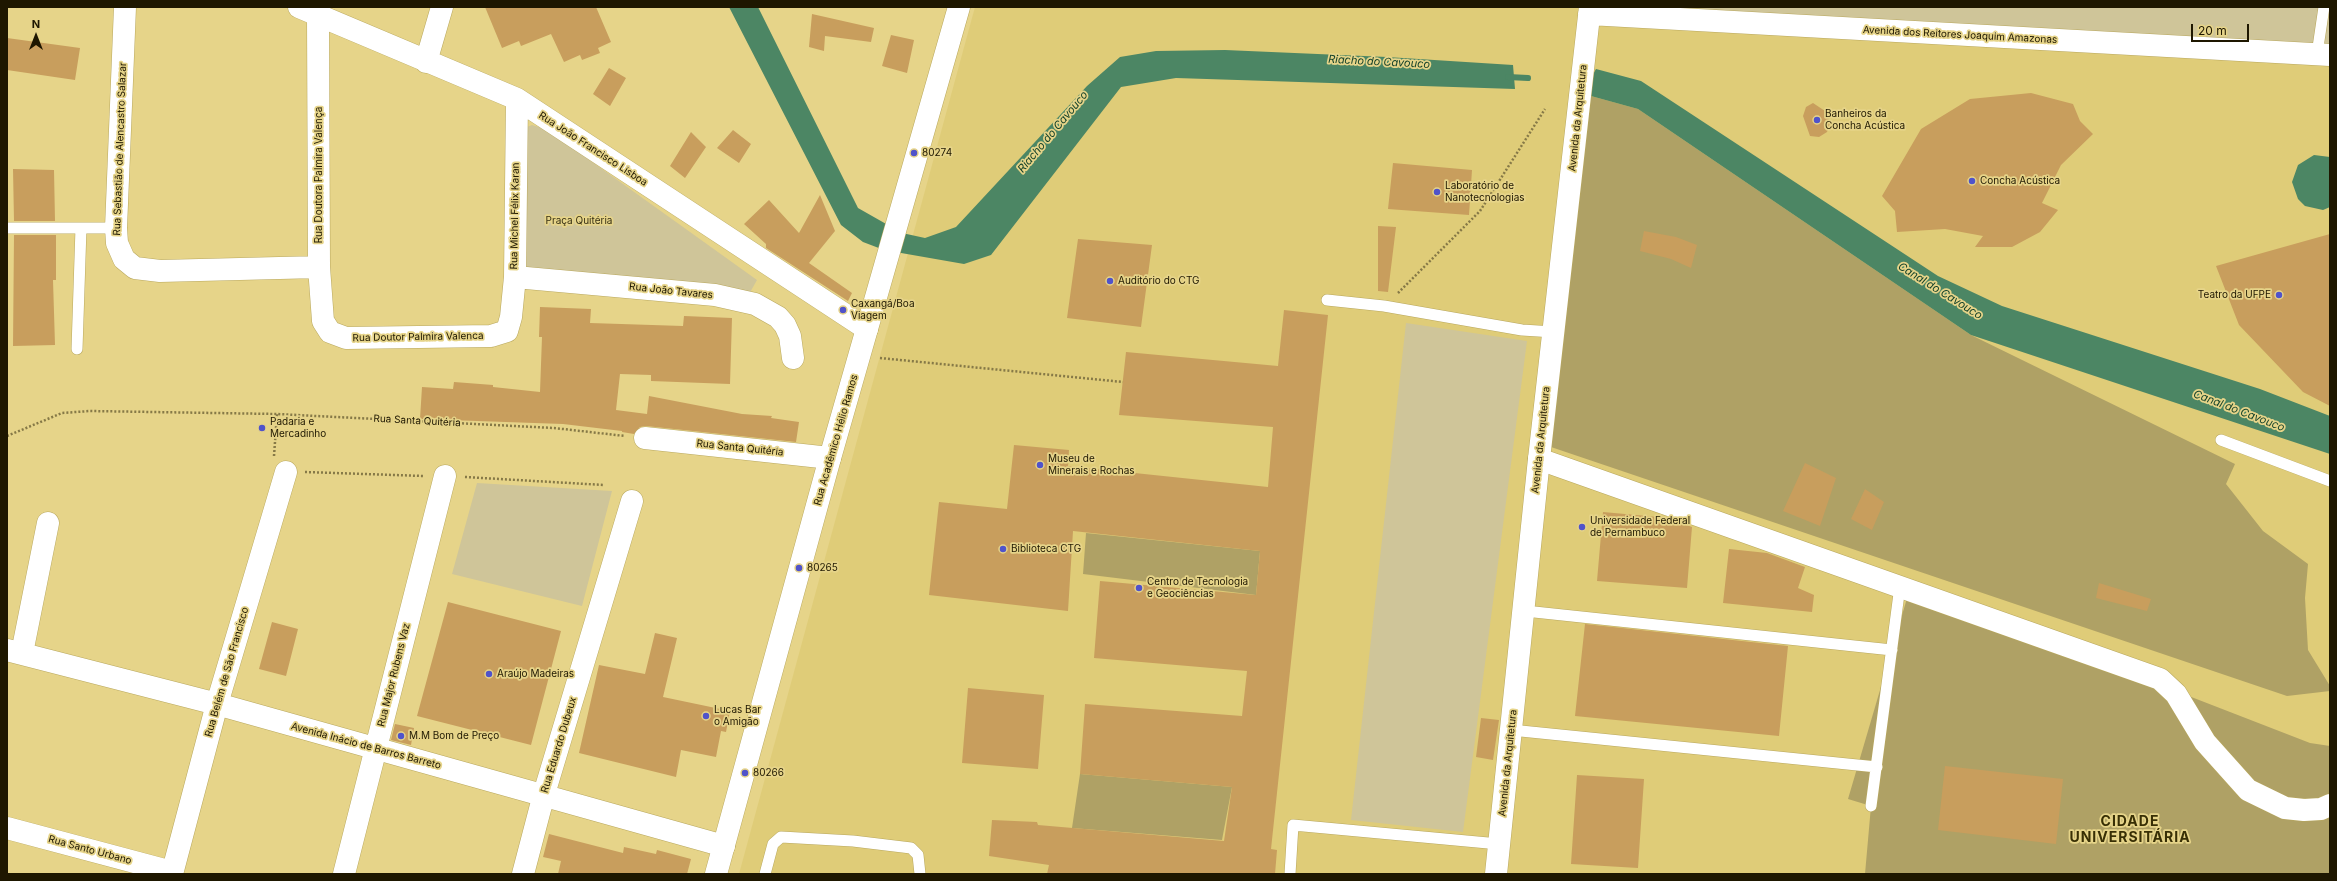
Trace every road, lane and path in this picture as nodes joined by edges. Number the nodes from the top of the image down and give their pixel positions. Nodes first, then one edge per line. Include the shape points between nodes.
1 (124, 7) edge
2 (299, 7) edge
3 (442, 7) edge
4 (959, 7) edge
5 (2324, 7) edge
6 (1590, 11) edge
7 (318, 15) junction
8 (2323, 55) edge
9 (426, 62) junction
10 (517, 99) junction
11 (1545, 109) dead end
12 (7, 228) edge
13 (81, 228) junction
14 (116, 228) junction
15 (319, 267) junction
16 (515, 277) junction
17 (1327, 300) dead end
18 (1384, 306) junction
19 (867, 329) junction
20 (507, 331) joint
21 (330, 332) joint
22 (1554, 332) junction
23 (77, 349) dead end
24 (859, 356) junction
25 (793, 358) dead end
26 (1123, 382) dead end
27 (277, 414) junction
28 (7, 436) edge
29 (645, 438) joint
30 (2221, 440) dead end
31 (830, 458) junction
32 (1539, 459) junction
33 (286, 472) joint
34 (445, 476) dead end
35 (2330, 482) edge
36 (632, 501) dead end
37 (48, 523) dead end
38 (1900, 586) junction
39 (1524, 611) junction
40 (1892, 650) junction
41 (14, 652) edge
42 (217, 704) junction
43 (1511, 730) junction
44 (375, 749) junction
45 (1877, 767) junction
46 (544, 794) junction
47 (2330, 805) edge
48 (1871, 806) dead end
49 (7, 828) edge
50 (1499, 844) junction
51 (724, 846) junction
52 (172, 873) edge
53 (344, 874) edge
54 (523, 874) edge
55 (716, 874) edge
56 (765, 874) edge
57 (920, 874) edge
58 (1290, 874) edge
59 (1496, 874) edge

1 - 14 street, Rua Sebastião de Alencastro Salazar
2 - 7 street, Rua João Francisco Lisboa
3 - 9 street
4 - 19 street, Rua Acadêmico Hélio Ramos
5 - 8 lane
6 - 8 street, Avenida dos Reitores Joaquim Amazonas
6 - 22 street, Avenida da Arquitetura
7 - 9 street, Rua João Francisco Lisboa
7 - 15 street, Rua Doutora Palmira Valença
9 - 10 street, Rua João Francisco Lisboa
10 - 16 street, Rua Michel Félix Karan
10 - 19 street, Rua João Francisco Lisboa
11 - 18 path via 1480,211
12 - 13 lane
13 - 14 lane
13 - 23 lane
14 - 15 street, Rua Sebastião de Alencastro Salazar via 117,244 124,259 135,268 160,271
15 - 21 street, Rua Doutora Palmira Valença via 323,321
16 - 20 street, Rua Michel Félix Karan
16 - 25 street, Rua João Tavares via 715,295 756,304 778,317 785,325 790,336
17 - 18 lane
18 - 22 lane via 1522,330
19 - 24 street, Rua Acadêmico Hélio Ramos
20 - 21 street, Rua Doutor Palmira Valenca via 491,336 346,338
22 - 32 street, Avenida da Arquitetura
24 - 26 path
24 - 31 street, Rua Acadêmico Hélio Ramos
27 - 28 path, Rua Santa Quitéria via 62,413
27 - 29 path, Rua Santa Quitéria via 554,428
27 - 33 path via 273,470
29 - 31 street, Rua Santa Quitéria
30 - 35 lane
31 - 51 street, Rua Acadêmico Hélio Ramos
32 - 38 street
32 - 39 street, Avenida da Arquitetura
33 - 42 street, Rua Belém de São Francisco
34 - 44 street, Rua Major Rubens Vaz
36 - 46 street, Rua Eduardo Dubeux
37 - 41 street
38 - 40 lane
38 - 47 street via 2160,678 2176,694 2205,742 2248,790 2285,808 2320,809
39 - 40 lane
39 - 43 street, Avenida da Arquitetura
40 - 45 lane
41 - 42 street, Avenida Inácio de Barros Barreto
42 - 44 street, Avenida Inácio de Barros Barreto
42 - 52 street, Rua Belém de São Francisco
43 - 45 lane
43 - 50 street, Avenida da Arquitetura
44 - 46 street, Avenida Inácio de Barros Barreto
44 - 53 street, Rua Major Rubens Vaz
45 - 48 lane
46 - 51 street, Avenida Inácio de Barros Barreto
46 - 54 street, Rua Eduardo Dubeux
49 - 52 street, Rua Santo Urbano
50 - 58 lane via 1293,825
50 - 59 street, Avenida da Arquitetura
51 - 55 street, Rua Acadêmico Hélio Ramos
56 - 57 lane via 773,844 777,838 785,837 911,848 918,854

